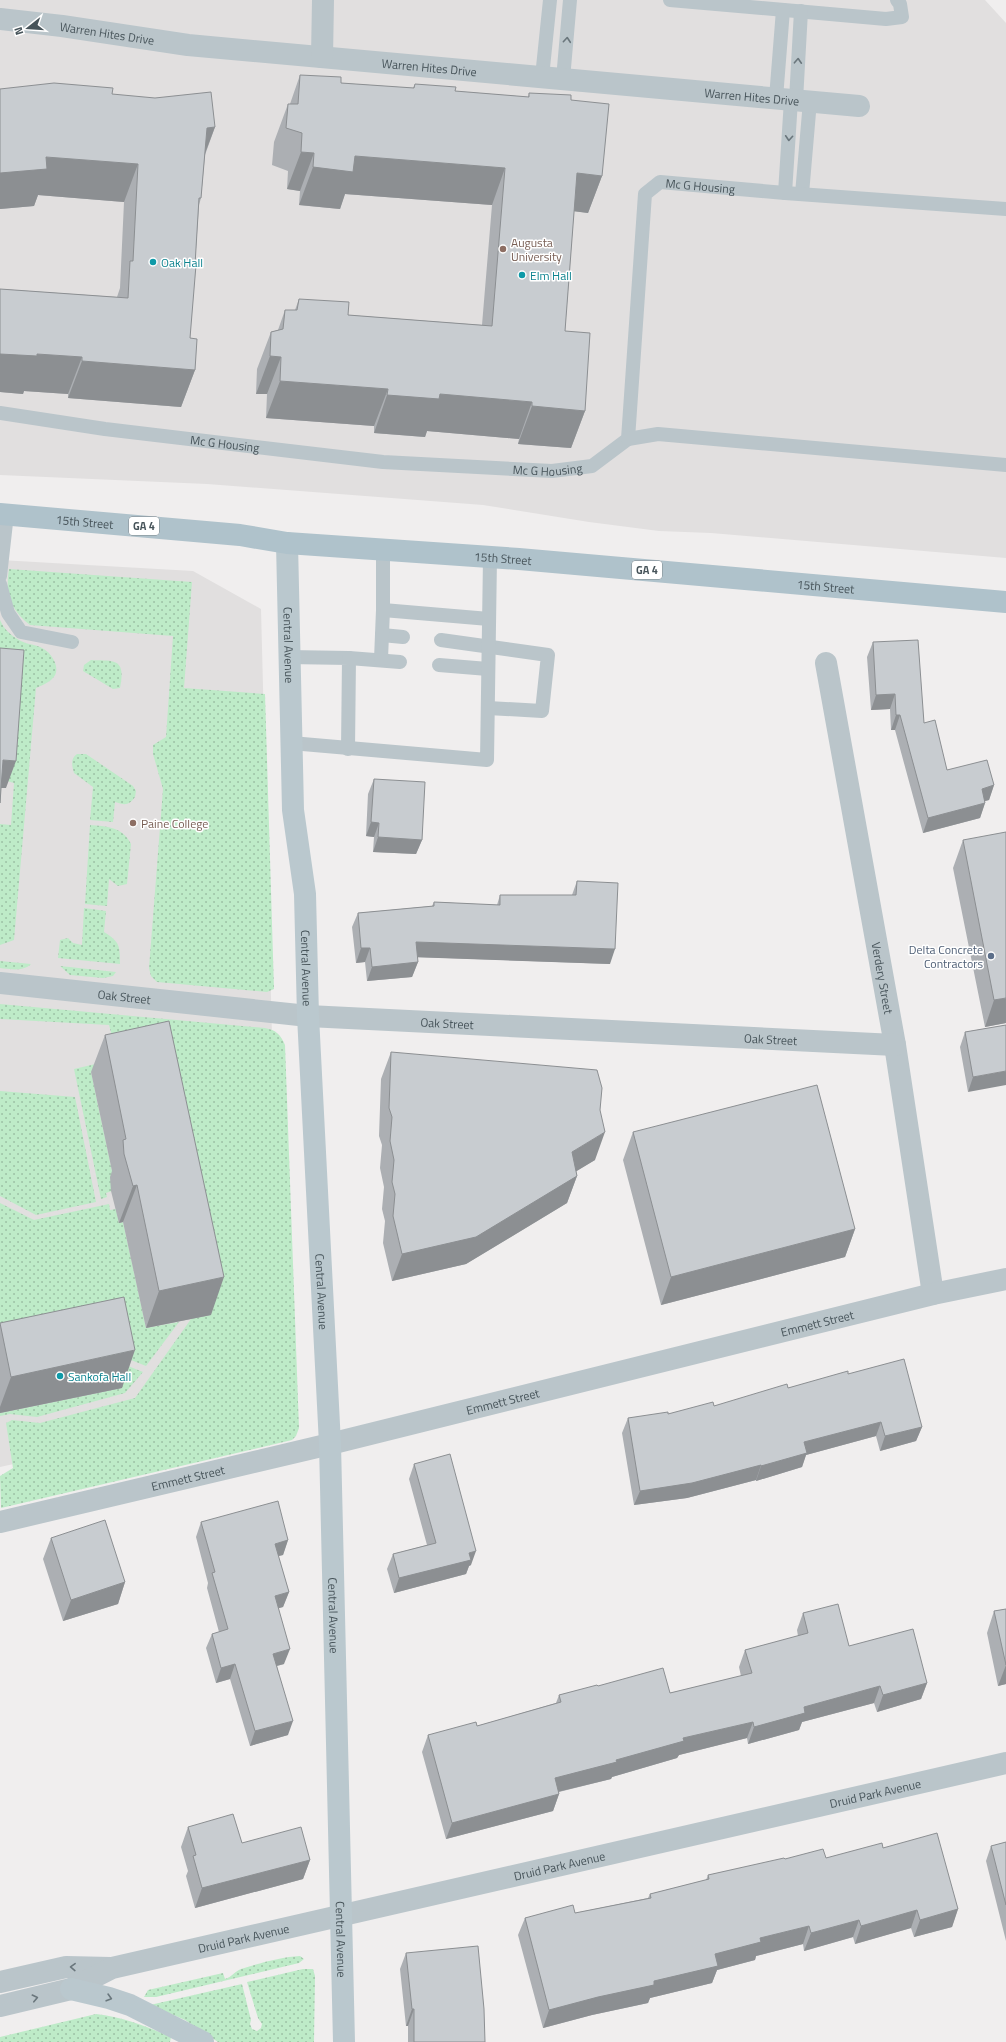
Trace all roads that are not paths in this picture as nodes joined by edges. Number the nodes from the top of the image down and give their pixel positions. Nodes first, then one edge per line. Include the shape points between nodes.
1 (323, 0) edge
2 (550, 0) edge
3 (570, 0) edge
4 (670, 0) edge
5 (897, 0) edge
6 (783, 10) junction
7 (801, 11) junction
8 (0, 19) edge
9 (322, 57) junction
10 (553, 78) junction
11 (793, 100) junction
12 (859, 106) dead end
13 (785, 193) junction
14 (802, 194) junction
15 (1006, 209) edge
16 (0, 413) edge
17 (628, 440) junction
18 (1006, 465) edge
19 (4, 514) edge
20 (287, 543) junction
21 (383, 550) junction
22 (490, 558) junction
23 (0, 576) edge
24 (0, 584) edge
25 (1006, 602) edge
26 (383, 610) junction
27 (489, 619) junction
28 (382, 635) junction
29 (403, 637) dead end
30 (441, 640) dead end
31 (72, 642) dead end
32 (490, 648) junction
33 (288, 657) junction
34 (349, 658) junction
35 (381, 659) junction
36 (400, 662) dead end
37 (826, 663) dead end
38 (439, 665) dead end
39 (488, 669) junction
40 (488, 708) junction
41 (291, 743) junction
42 (348, 748) junction
43 (0, 983) edge
44 (308, 1016) junction
45 (894, 1045) junction
46 (1006, 1279) edge
47 (932, 1294) junction
48 (330, 1444) junction
49 (0, 1522) edge
50 (1006, 1763) edge
51 (341, 1915) junction
52 (112, 1968) junction
53 (0, 1982) edge
54 (71, 1989) junction
55 (0, 2006) edge
56 (204, 2042) edge
57 (344, 2042) edge

1 - 9 street
2 - 10 lane
10 -> 3 lane
4 - 6 lane
5 - 7 lane via 902,17 886,19
6 - 7 lane
6 - 11 lane
11 -> 7 lane
8 - 9 street, Warren Hites Drive via 188,45
9 - 10 street, Warren Hites Drive
10 - 11 street, Warren Hites Drive
11 - 12 street, Warren Hites Drive
11 -> 13 lane
11 - 14 lane
13 - 14 lane, Mc G Housing
13 - 17 lane, Mc G Housing via 660,182 644,194
14 - 15 lane, Mc G Housing
16 - 17 lane, Mc G Housing via 105,429 376,461 552,472 592,466
17 - 18 lane via 658,434
19 - 20 main road, 15th Street / GA 4 via 240,534
19 - 23 lane
20 - 21 main road, 15th Street / GA 4
20 - 33 main road, Central Avenue
21 - 22 main road, 15th Street / GA 4
21 - 26 lane
22 - 25 main road, 15th Street / GA 4
22 - 27 lane
24 - 31 lane via 8,613 21,632
26 - 27 lane
26 - 28 lane
27 - 32 lane
28 - 29 lane
28 - 35 lane
30 - 32 lane
32 - 39 lane
32 - 40 lane via 548,655 542,711
33 - 34 lane
33 - 41 main road, Central Avenue
34 - 35 lane
34 - 42 lane
35 - 36 lane
37 - 45 street, Verdery Street
38 - 39 lane
39 - 40 lane
40 - 42 lane via 487,760
41 - 42 lane
41 - 44 main road, Central Avenue via 293,810 305,894
43 - 44 street, Oak Street
44 - 45 street, Oak Street
44 - 48 main road, Central Avenue
45 - 47 street, Verdery Street
46 - 47 street, Emmett Street
47 - 48 street, Emmett Street
48 - 49 street, Emmett Street
48 - 51 main road, Central Avenue
50 - 51 street, Druid Park Avenue
51 - 52 street, Druid Park Avenue
51 - 57 main road, Central Avenue
52 -> 53 street, Druid Park Avenue via 66,1966
52 - 54 street, Druid Park Avenue
55 -> 54 street, Druid Park Avenue
54 -> 56 main road via 130,2005

